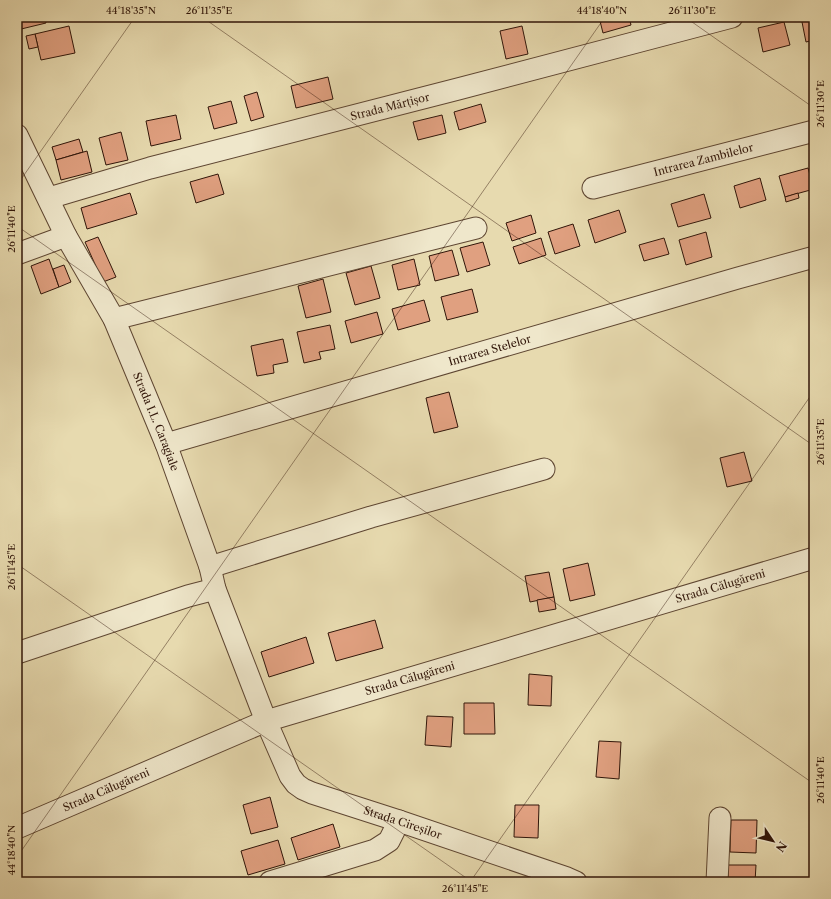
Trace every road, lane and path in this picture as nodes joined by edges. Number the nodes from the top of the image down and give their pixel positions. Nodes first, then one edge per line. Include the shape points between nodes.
1 (732, 17) edge
2 (814, 131) edge
3 (17, 135) edge
4 (593, 188) dead end
5 (49, 198) junction
6 (476, 228) dead end
7 (66, 236) junction
8 (17, 254) edge
9 (814, 257) edge
10 (114, 319) junction
11 (166, 444) junction
12 (544, 469) dead end
13 (814, 558) edge
14 (210, 568) junction
15 (215, 589) junction
16 (17, 653) edge
17 (266, 721) junction
18 (720, 818) dead end
19 (399, 821) junction
20 (17, 828) edge
21 (270, 882) edge
22 (576, 882) edge
23 (717, 882) edge

1 - 5 street, Strada Mărțișor via 150,168
2 - 4 street, Intrarea Zambilelor
3 - 5 street, Strada I.L. Caragiale
5 - 7 street, Strada I.L. Caragiale
6 - 10 street
7 - 8 street
7 - 10 street, Strada I.L. Caragiale
9 - 11 street, Intrarea Stelelor
10 - 11 street, Strada I.L. Caragiale
11 - 14 street, Strada I.L. Caragiale
12 - 14 street via 371,517
13 - 17 street, Strada Călugăreni
14 - 15 street, Strada I.L. Caragiale
15 - 16 street
15 - 17 street, Strada I.L. Caragiale
17 - 19 street, Strada Cireșilor via 296,784 312,793
17 - 20 street, Strada Călugăreni
18 - 23 street
19 - 21 street via 389,841 375,850
19 - 22 street, Strada Cireșilor

